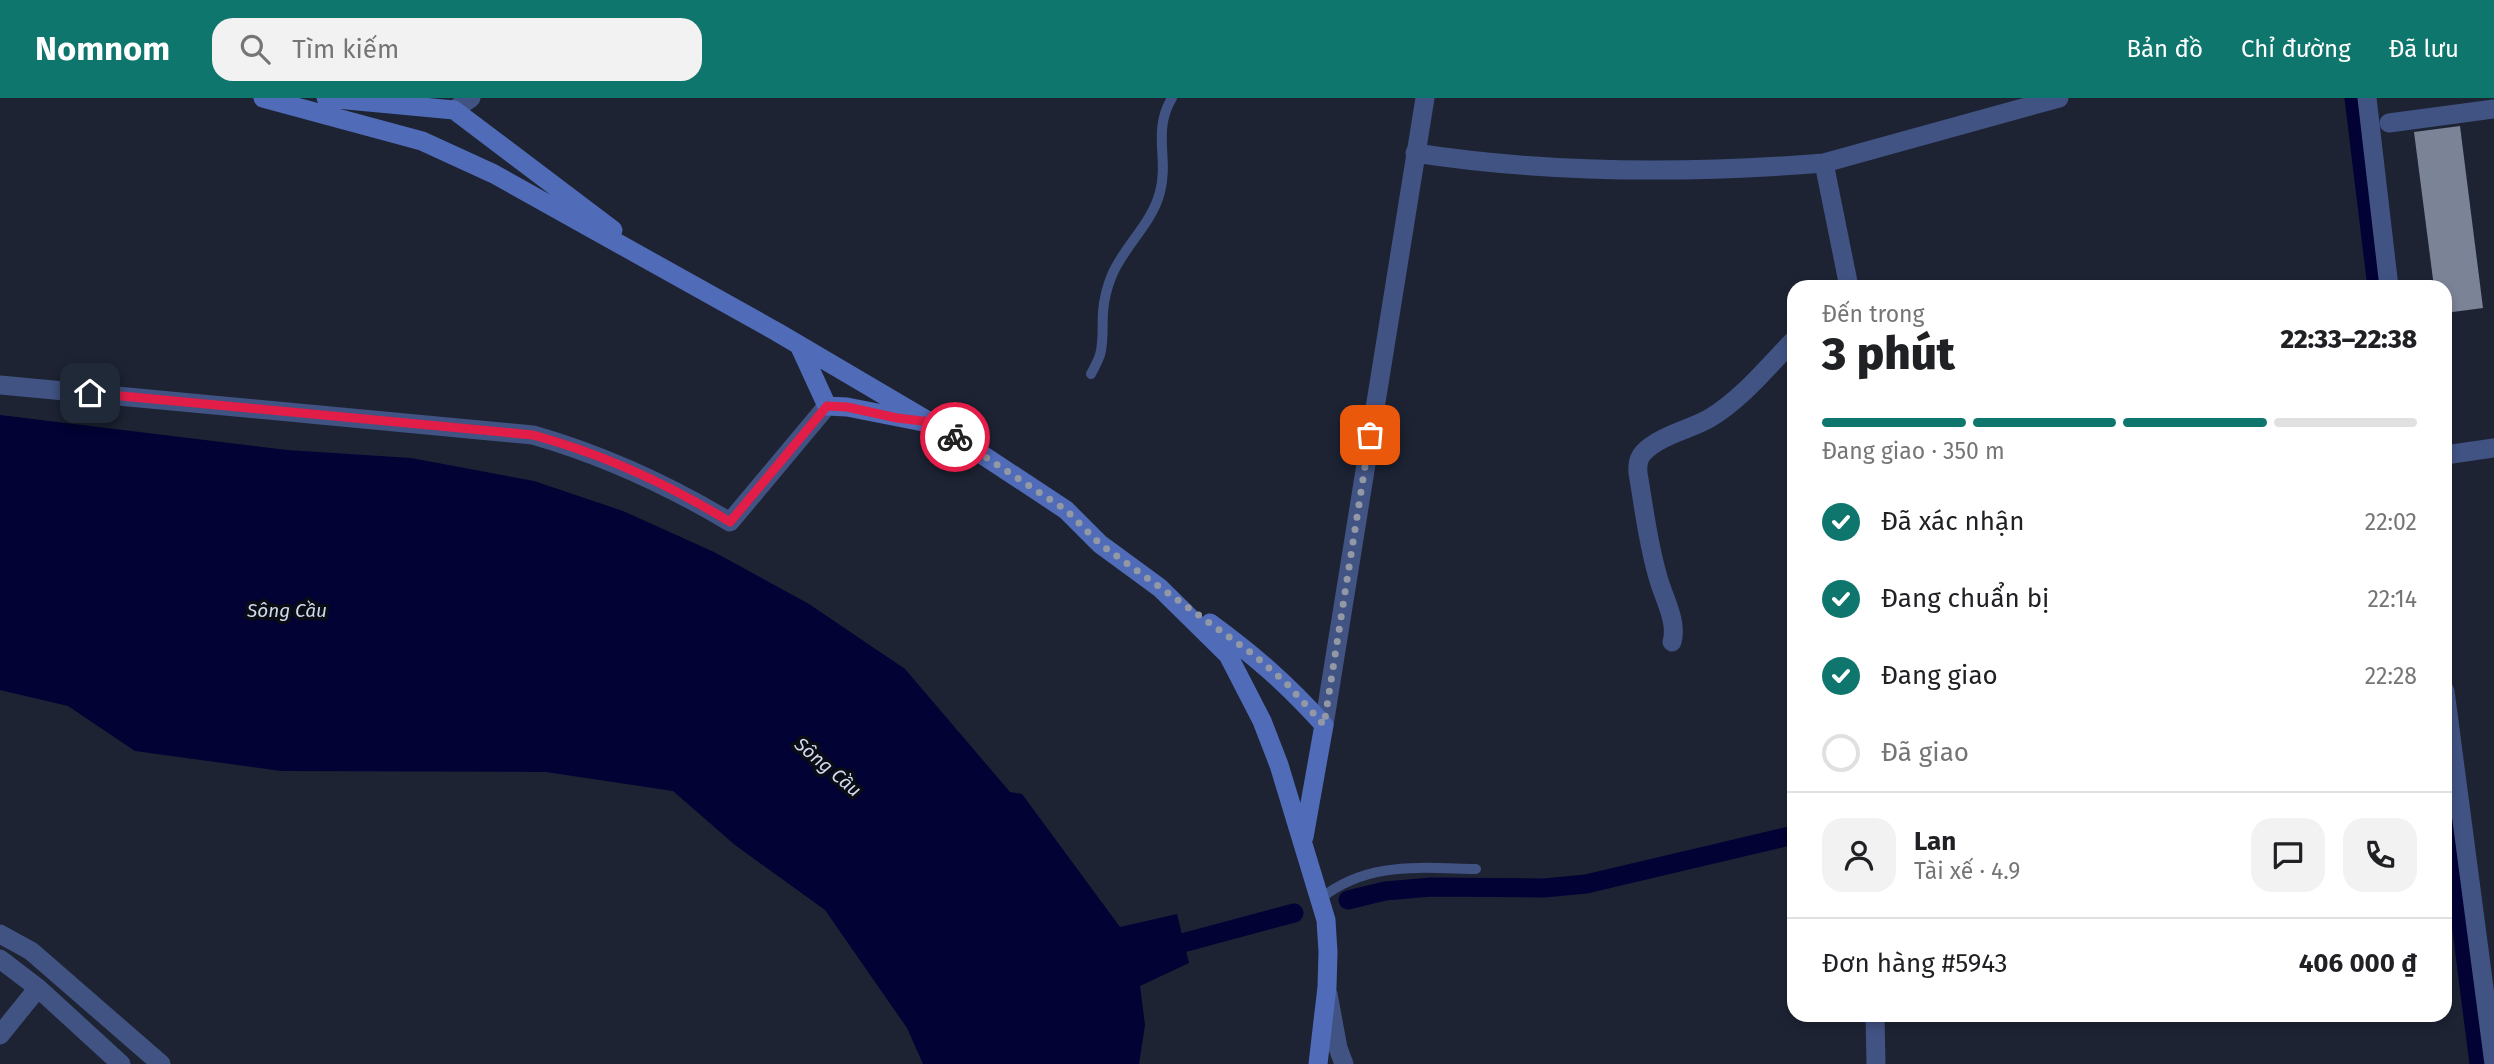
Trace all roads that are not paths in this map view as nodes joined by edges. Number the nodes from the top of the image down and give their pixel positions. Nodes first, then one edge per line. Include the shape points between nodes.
1 (263, 98) edge
2 (326, 98) edge
3 (471, 98) edge
4 (1172, 98) edge
5 (1425, 98) edge
6 (2059, 98) edge
7 (2367, 98) edge
8 (2494, 109) edge
9 (454, 110) junction
10 (2389, 123) dead end
11 (1415, 153) junction
12 (1824, 163) junction
13 (653, 262) junction
14 (1848, 280) edge
15 (2388, 280) edge
16 (799, 345) junction
17 (1787, 347) edge
18 (1091, 374) dead end
19 (0, 385) edge
20 (827, 406) junction
21 (931, 422) junction
22 (2494, 448) edge
23 (2452, 454) edge
24 (1160, 588) junction
25 (1672, 642) dead end
26 (1324, 725) junction
27 (2452, 744) edge
28 (1304, 842) junction
29 (1476, 869) dead end
30 (1320, 899) junction
31 (0, 934) edge
32 (0, 960) edge
33 (1327, 987) junction
34 (37, 988) junction
35 (1875, 1022) edge
36 (0, 1035) edge
37 (121, 1064) edge
38 (161, 1064) edge
39 (1318, 1064) edge
40 (1344, 1064) edge
41 (1876, 1064) edge
42 (2494, 1064) edge

1 - 13 main road via 422,141 495,174
2 - 9 main road
3 - 9 street
4 - 18 lane via 1160,126 1160,193 1114,271 1103,311 1100,355
5 - 11 street
6 - 12 street
7 - 15 street
8 - 10 street
9 - 13 main road
11 - 12 street via 1530,167 1617,171 1693,172
11 - 26 street
12 - 14 street
13 - 16 main road
16 - 20 main road
16 - 21 main road
17 - 25 street via 1727,406 1640,455 1638,473
19 - 20 street via 533,435 635,471 730,522
20 - 21 main road
21 - 24 main road via 1056,503 1100,544
22 - 23 street
24 - 26 main road via 1254,655
24 - 28 main road via 1228,655 1262,721
26 - 28 main road
27 - 42 street
28 - 30 main road
29 - 30 lane via 1374,871 1353,877
30 - 33 main road via 1326,930
31 - 38 street via 31,951
32 - 34 street
33 - 39 main road
33 - 40 street
34 - 36 street
34 - 37 street
35 - 41 street

